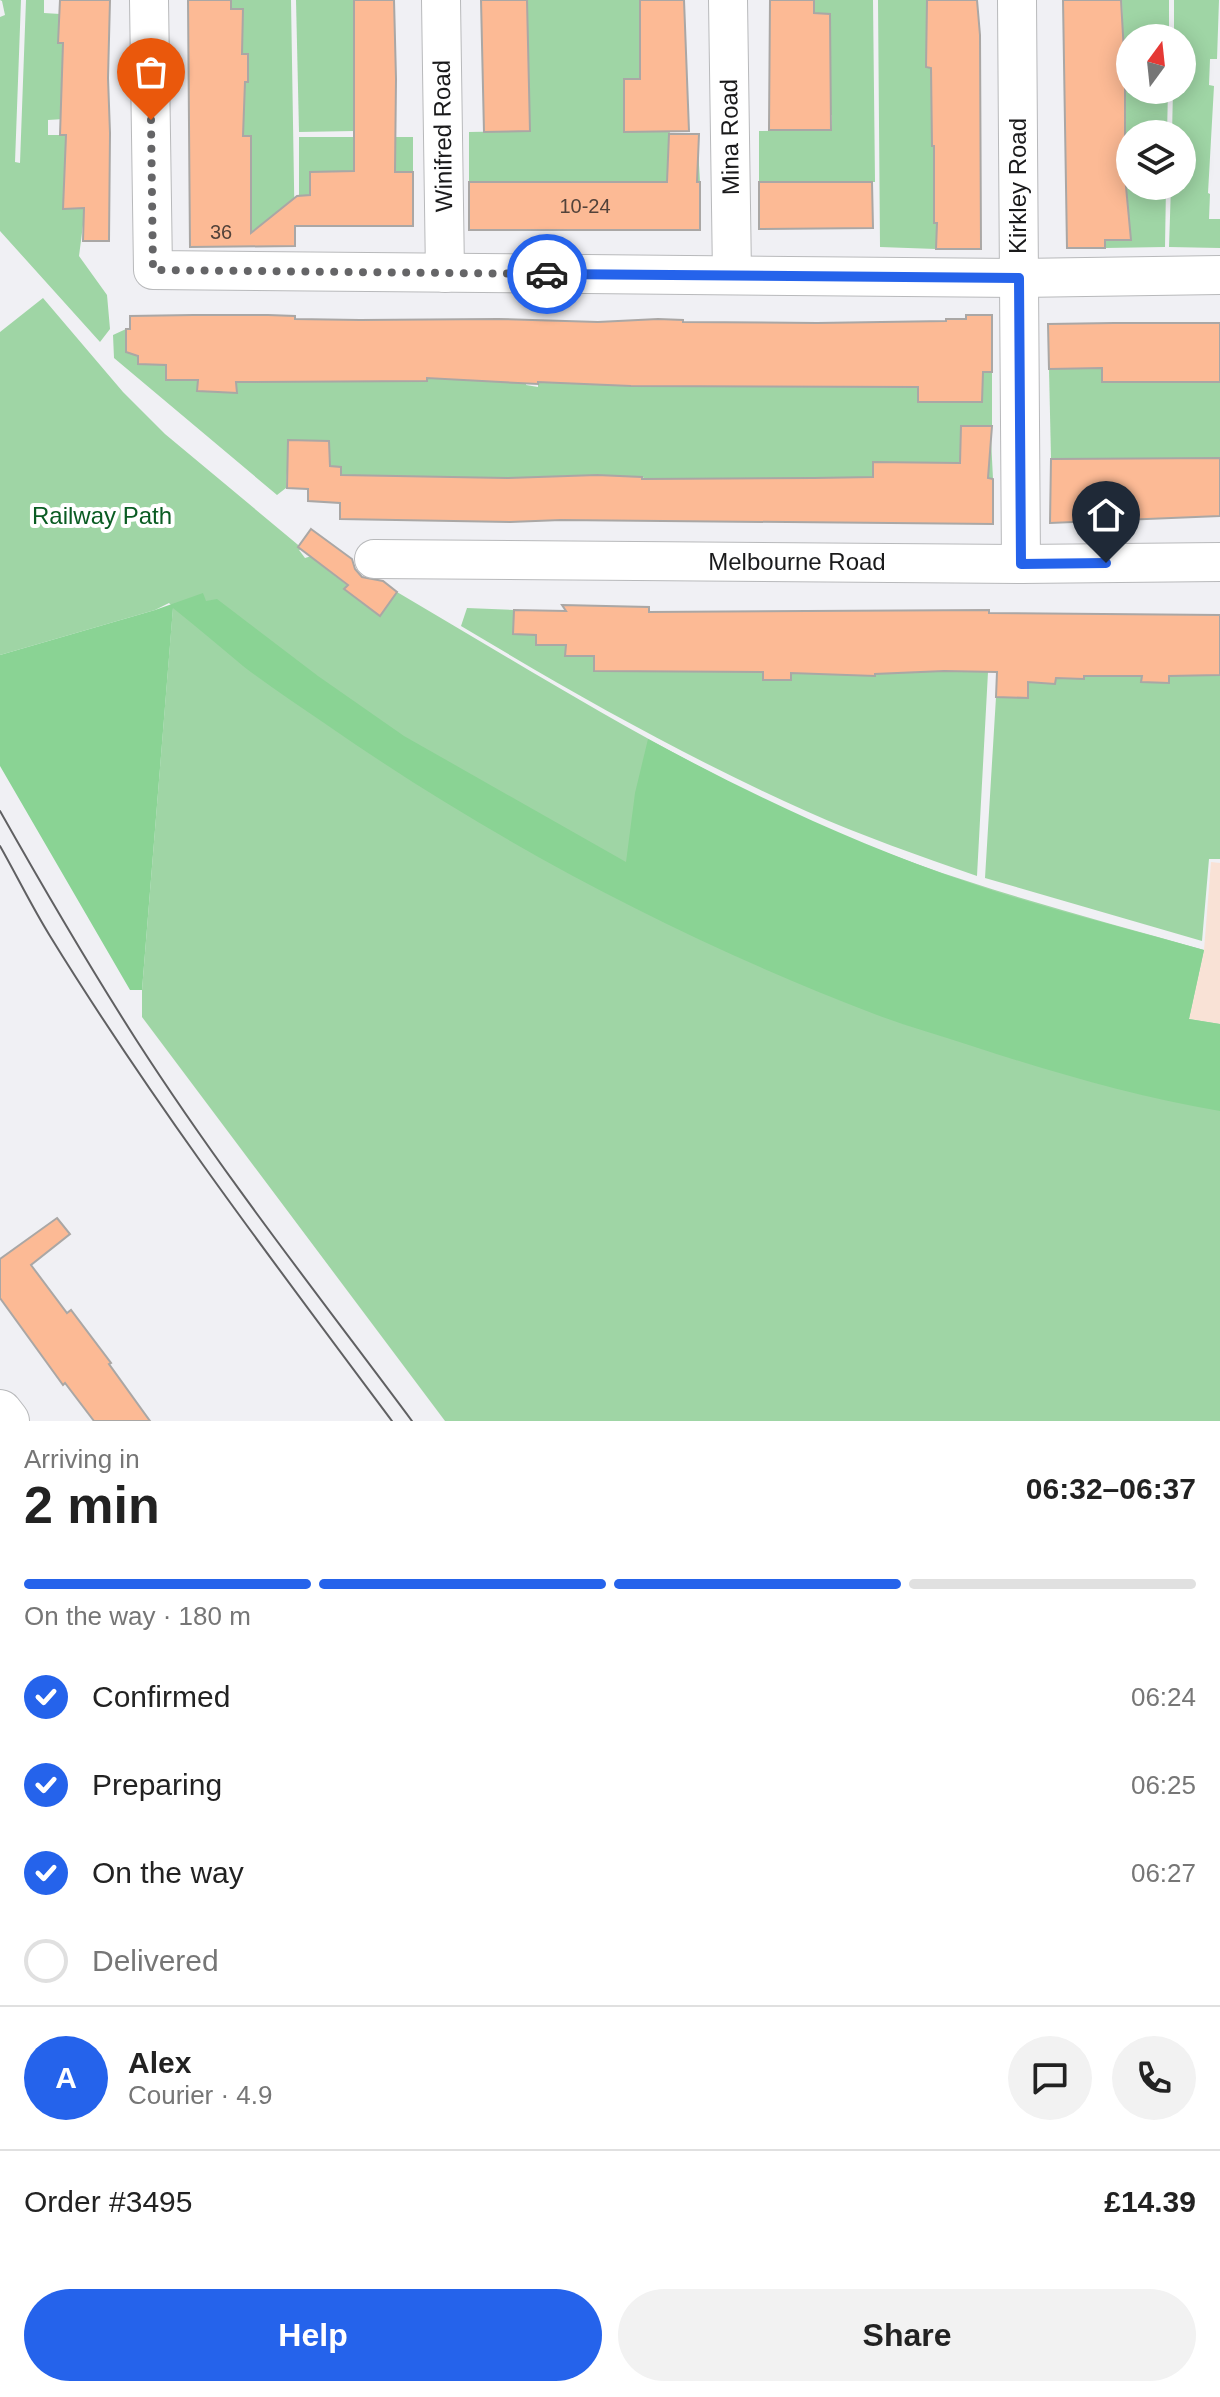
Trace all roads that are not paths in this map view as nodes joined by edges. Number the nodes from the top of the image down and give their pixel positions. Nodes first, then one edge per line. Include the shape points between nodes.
1 (149, 0) edge
2 (441, 0) edge
3 (728, 0) edge
4 (1017, 0) edge
5 (445, 273) junction
6 (732, 275) junction
7 (1220, 275) edge
8 (1019, 278) junction
9 (374, 559) dead end
10 (1220, 562) edge
11 (1021, 564) junction
12 (0, 1412) edge
13 (7, 1421) edge

1 - 5 street via 153,270
2 - 5 street, Winifred Road
3 - 6 street, Mina Road
4 - 8 street, Kirkley Road
5 - 6 street
6 - 8 street
7 - 8 street
8 - 11 street, Kirkley Road
9 - 11 street, Melbourne Road
10 - 11 street, Melbourne Road
12 - 13 main road

